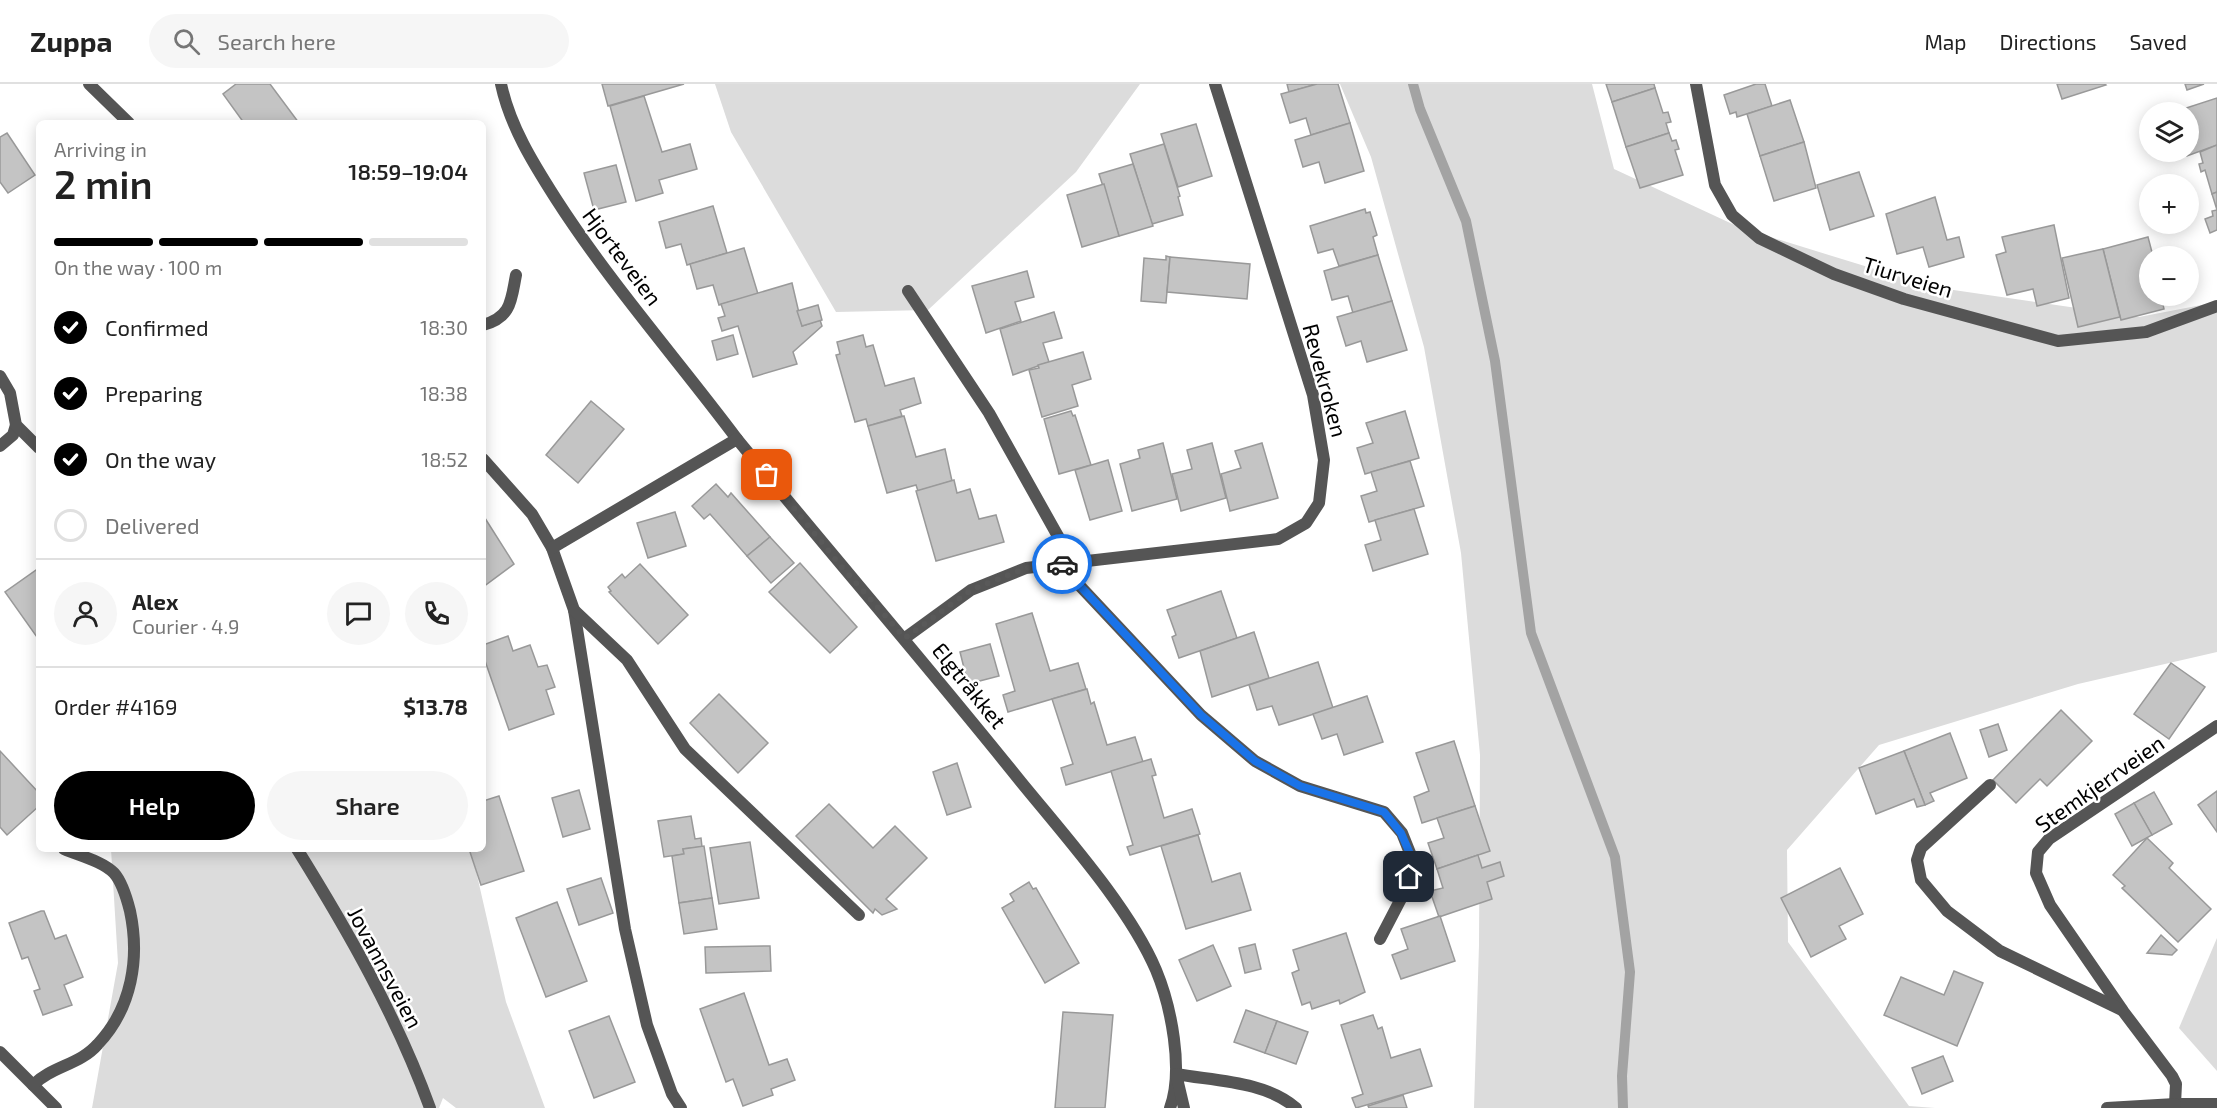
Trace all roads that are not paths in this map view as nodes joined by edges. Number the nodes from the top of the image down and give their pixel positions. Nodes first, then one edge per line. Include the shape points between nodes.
1 (89, 84) edge
2 (501, 84) edge
3 (1215, 84) edge
4 (1696, 84) edge
5 (126, 120) edge
6 (516, 274) dead end
7 (908, 291) dead end
8 (2217, 306) edge
9 (486, 324) edge
10 (0, 376) edge
11 (16, 425) junction
12 (738, 439) junction
13 (36, 445) edge
14 (0, 446) edge
15 (486, 462) edge
16 (552, 548) junction
17 (1070, 563) junction
18 (574, 610) junction
19 (905, 638) junction
20 (2217, 726) edge
21 (1990, 785) dead end
22 (71, 852) edge
23 (299, 852) edge
24 (859, 915) dead end
25 (1380, 939) dead end
26 (2123, 1011) junction
27 (0, 1052) edge
28 (1176, 1074) junction
29 (33, 1085) junction
30 (2175, 1104) junction
31 (2217, 1104) edge
32 (56, 1108) edge
33 (430, 1108) edge
34 (681, 1108) edge
35 (1170, 1108) edge
36 (1184, 1108) edge
37 (1296, 1108) edge
38 (2107, 1108) edge

1 - 5 street
2 - 12 street, Hjorteveien via 529,157 584,243
3 - 17 street, Revekroken via 1312,395 1324,460 1319,503 1306,523 1278,539
4 - 8 street, Tiurveien via 1715,184 1732,214 1759,238 1834,274 1904,299 2058,341 2146,332
6 - 9 street via 509,309
7 - 17 street via 989,413
10 - 11 street via 10,393
11 - 13 street
11 - 14 street via 13,435
12 - 16 street
12 - 19 street, Elgtråkket
15 - 16 street via 532,514
16 - 18 street
17 - 19 street, Revekroken via 1026,568 971,590
17 - 25 street via 1080,586 1201,715 1255,761 1300,786 1384,812 1401,833 1414,863 1405,891
18 - 24 street via 627,660 685,749
18 - 34 street via 627,940 647,1025 672,1094
19 - 28 street, Elgtråkket via 1077,851 1131,925 1156,969 1170,1013
20 - 26 street, Stemkjerrveien via 2049,839 2038,852 2036,873 2050,905
21 - 26 street, Stemkjerrveien via 1921,848 1917,860 1921,880 1947,912 2000,951
22 - 29 street via 108,867 116,876 135,934 134,969 122,1009 98,1044 78,1061 44,1075
23 - 33 street, Jovannsveien via 394,1022
26 - 30 street, Stemkjerrveien via 2172,1076 2176,1084
27 - 29 street
28 - 35 street, Elgtråkket
28 - 36 street
28 - 37 street via 1264,1089
29 - 32 street
30 - 31 street
30 - 38 street

